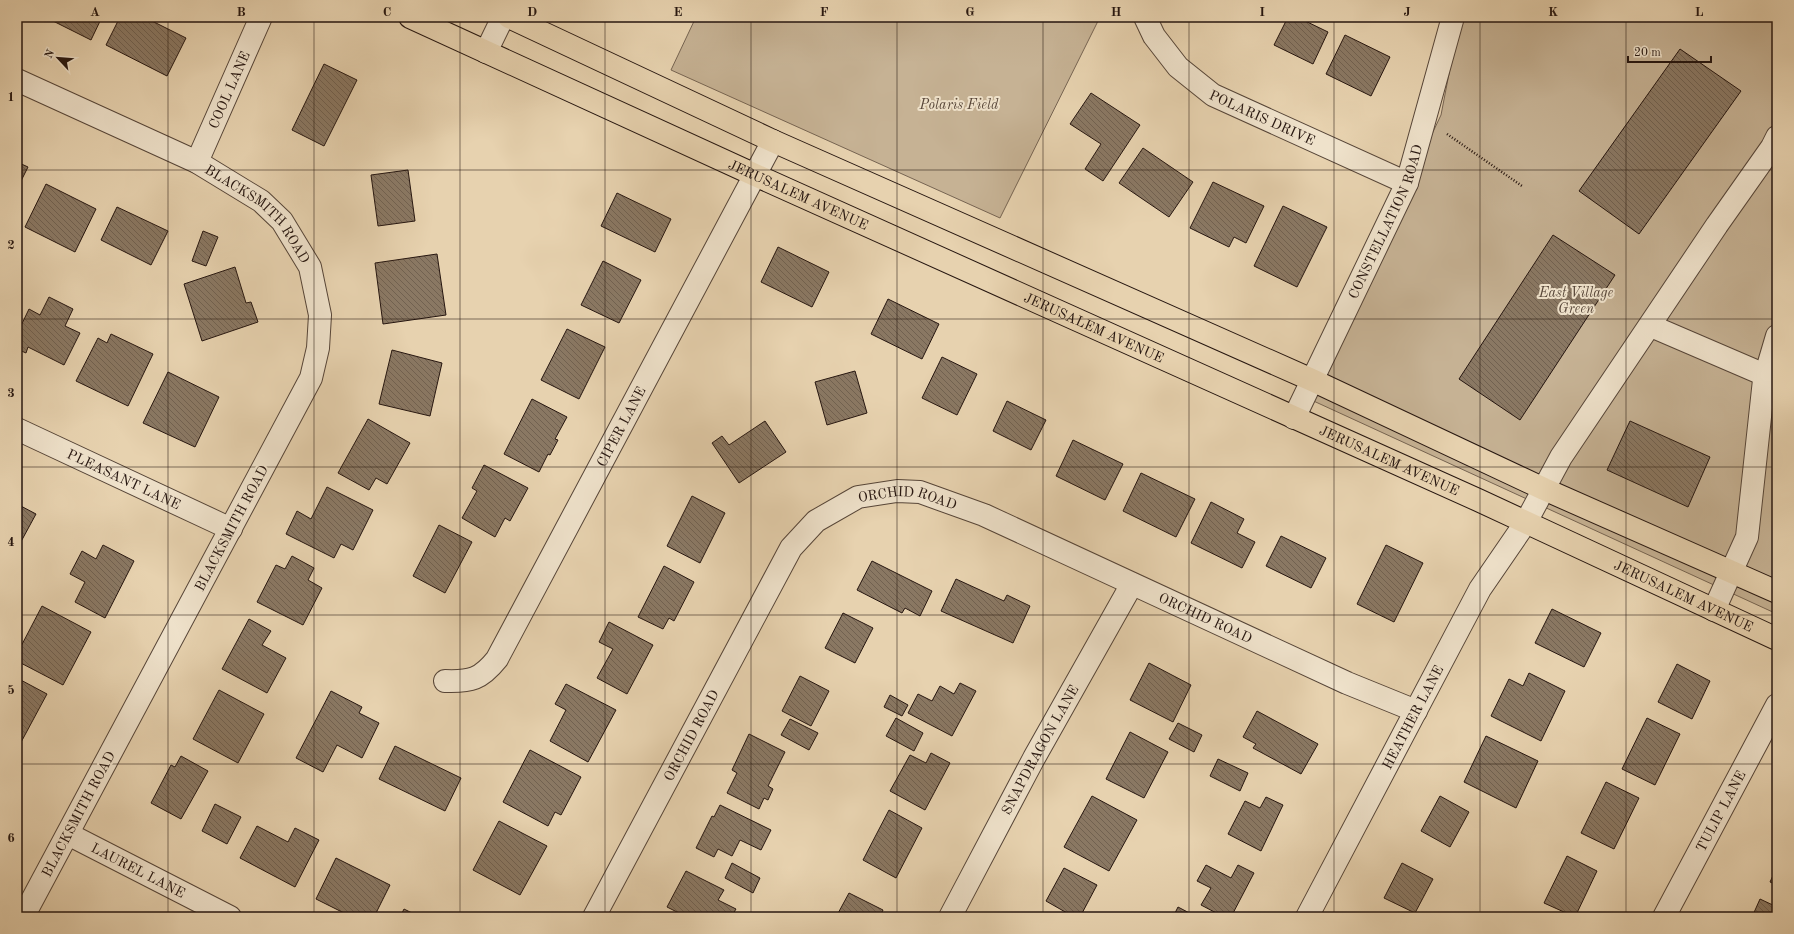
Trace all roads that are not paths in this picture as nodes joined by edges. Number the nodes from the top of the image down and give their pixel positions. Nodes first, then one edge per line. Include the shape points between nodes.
1 (261, 17) edge
2 (410, 17) edge
3 (503, 17) edge
4 (509, 17) edge
5 (1145, 17) edge
6 (1453, 17) edge
7 (486, 52) junction
8 (17, 80) edge
9 (1777, 137) edge
10 (773, 141) junction
11 (197, 162) junction
12 (755, 175) junction
13 (1407, 183) junction
14 (1651, 326) junction
15 (1777, 336) edge
16 (1766, 375) junction
17 (1312, 380) junction
18 (1294, 418) junction
19 (17, 429) edge
20 (1544, 489) junction
21 (1526, 522) junction
22 (231, 529) junction
23 (1731, 572) junction
24 (1132, 584) junction
25 (1777, 592) edge
26 (1714, 610) junction
27 (1777, 639) edge
28 (445, 681) dead end
29 (1777, 705) edge
30 (1416, 711) junction
31 (68, 834) junction
32 (23, 917) edge
33 (230, 917) edge
34 (594, 917) edge
35 (950, 917) edge
36 (1307, 917) edge
37 (1664, 917) edge

1 - 11 street, COOL LANE
2 - 7 main road, JERUSALEM AVENUE
3 - 7 street
4 - 10 main road
5 - 13 street, POLARIS DRIVE via 1154,36 1178,67 1213,94
6 - 13 street, CONSTELLATION ROAD
7 - 12 main road, JERUSALEM AVENUE
8 - 11 street, BLACKSMITH ROAD
9 - 14 street
10 - 12 street, CIPER LANE
10 - 17 main road
11 - 22 street, BLACKSMITH ROAD via 261,201 282,221 310,267 320,315 318,348 311,378
12 - 18 main road, JERUSALEM AVENUE
12 - 28 street, CIPER LANE via 497,658 480,676 460,682
13 - 17 street, CONSTELLATION ROAD
14 - 16 street
14 - 20 street via 1561,458
15 - 16 street
16 - 23 street via 1747,537
17 - 18 street, CONSTELLATION ROAD
17 - 20 main road
18 - 21 main road, JERUSALEM AVENUE
19 - 22 street, PLEASANT LANE
20 - 21 street
20 - 23 main road
21 - 26 main road, JERUSALEM AVENUE
21 - 30 street, HEATHER LANE via 1480,589
22 - 31 street, BLACKSMITH ROAD
23 - 25 main road
23 - 26 street
24 - 30 street, ORCHID ROAD via 1347,683
24 - 34 street, ORCHID ROAD via 984,515 920,492 897,491 858,497 816,521 791,548
24 - 35 street, SNAPDRAGON LANE via 1034,758
26 - 27 main road, JERUSALEM AVENUE
29 - 37 street, TULIP LANE
30 - 36 street, HEATHER LANE
31 - 32 street, BLACKSMITH ROAD
31 - 33 street, LAUREL LANE

